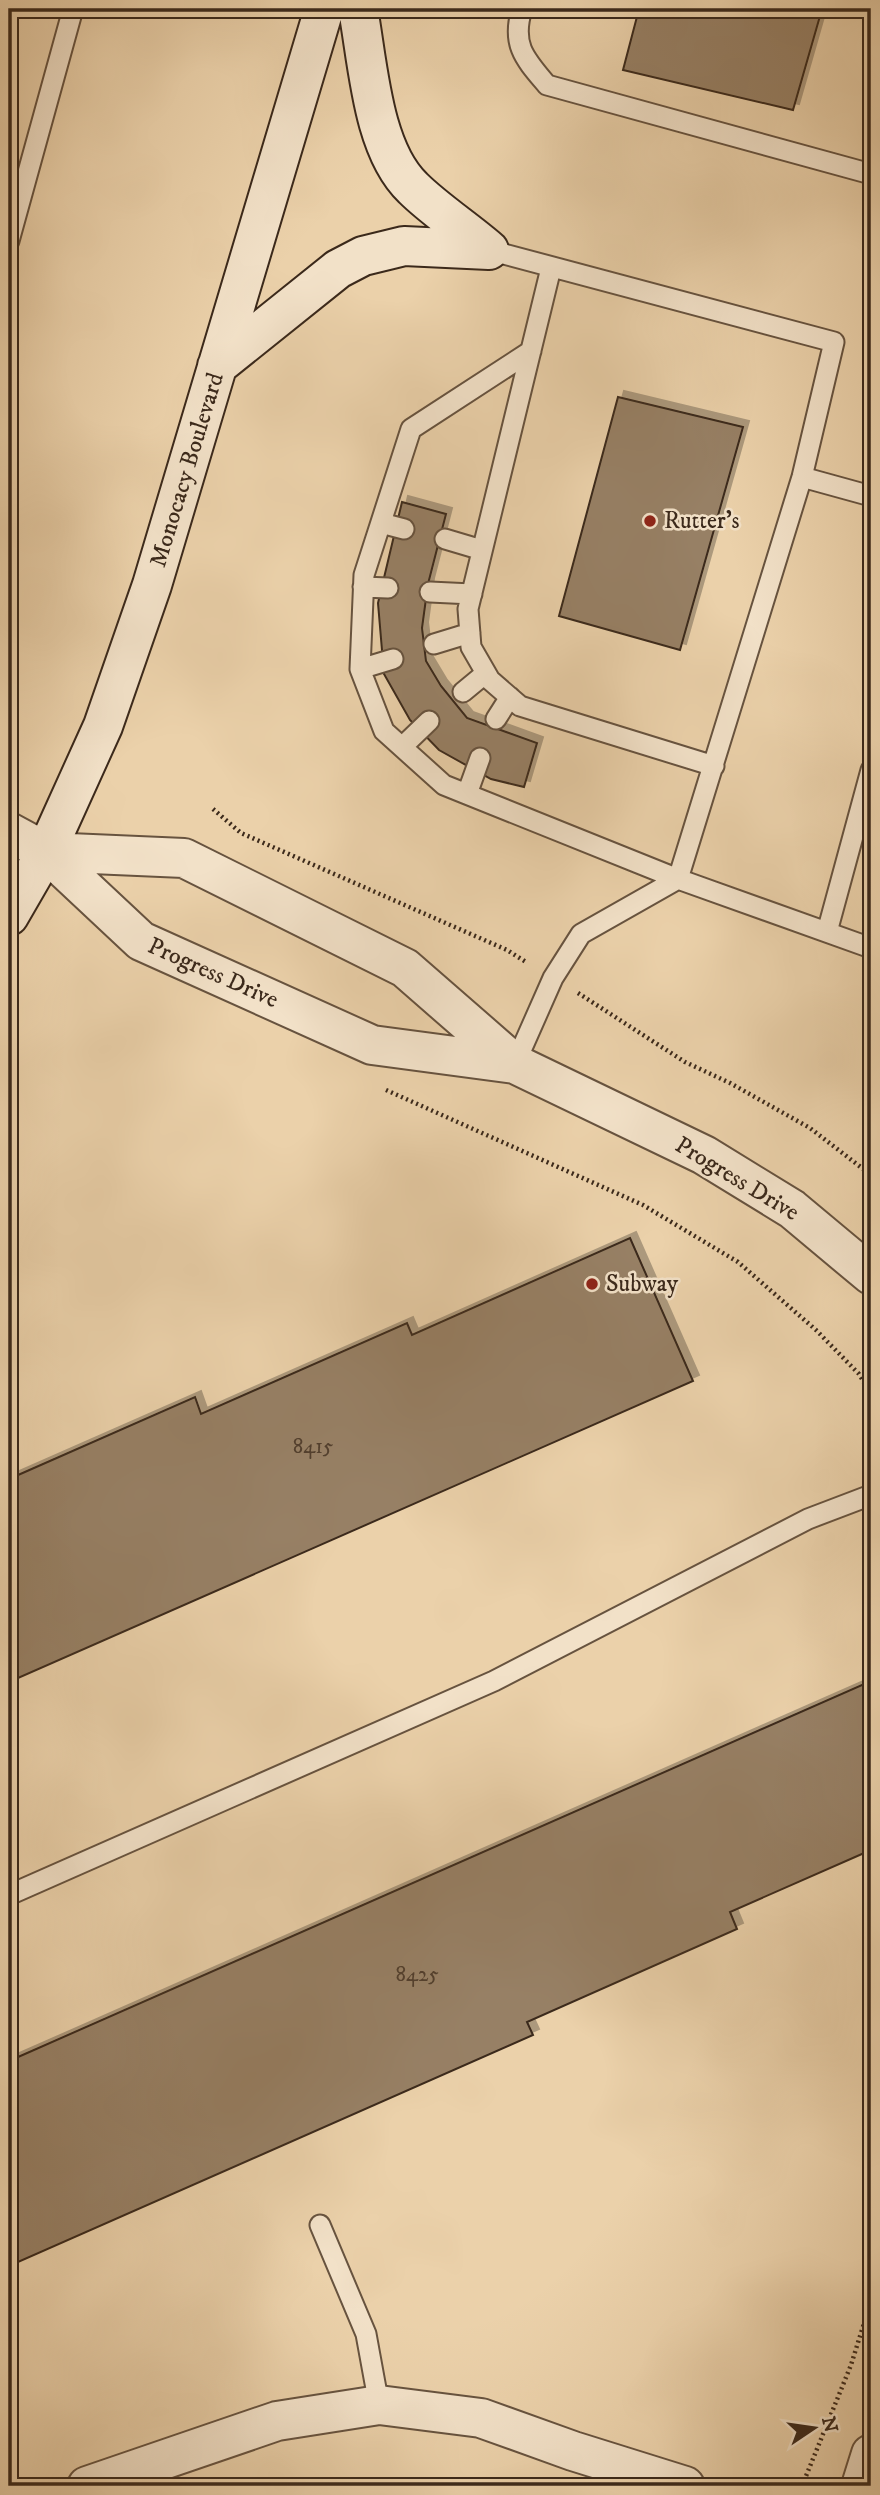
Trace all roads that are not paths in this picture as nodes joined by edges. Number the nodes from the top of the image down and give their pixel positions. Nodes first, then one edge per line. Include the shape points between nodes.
1 (73, 9) edge
2 (324, 9) edge
3 (358, 9) edge
4 (522, 9) edge
5 (871, 174) edge
6 (9, 241) edge
7 (489, 250) junction
8 (551, 268) junction
9 (531, 351) junction
10 (217, 366) junction
11 (802, 477) junction
12 (871, 496) edge
13 (381, 523) junction
14 (404, 529) dead end
15 (445, 540) dead end
16 (482, 550) junction
17 (363, 587) junction
18 (388, 588) dead end
19 (430, 592) dead end
20 (472, 594) junction
21 (470, 633) junction
22 (435, 644) dead end
23 (393, 659) dead end
24 (360, 669) junction
25 (486, 673) junction
26 (463, 692) dead end
27 (510, 698) junction
28 (496, 719) dead end
29 (429, 721) dead end
30 (402, 747) junction
31 (480, 758) dead end
32 (714, 766) junction
33 (871, 771) edge
34 (467, 794) junction
35 (9, 832) edge
36 (46, 852) junction
37 (678, 879) junction
38 (9, 916) edge
39 (828, 932) junction
40 (871, 948) edge
41 (515, 1064) junction
42 (871, 1275) edge
43 (871, 1494) edge
44 (9, 1895) edge
45 (320, 2225) dead end
46 (379, 2405) junction
47 (871, 2454) edge
48 (87, 2486) edge
49 (684, 2486) edge
50 (861, 2486) edge

1 - 6 lane
2 - 10 street, Monocacy Boulevard
3 - 7 street via 376,110 390,156 412,187
4 - 5 lane via 517,25 523,57 547,85
7 - 8 lane
7 - 10 street via 404,246 363,256 338,269
8 - 9 lane
8 - 11 lane via 834,342
9 - 13 lane via 411,429
9 - 16 lane
10 - 36 street, Monocacy Boulevard via 152,585 103,726
11 - 12 lane
11 - 32 lane
13 - 14 lane
13 - 17 lane
15 - 16 lane
16 - 20 lane
17 - 18 lane
17 - 24 lane
19 - 20 lane
20 - 21 lane
21 - 22 lane
21 - 25 lane via 471,647
23 - 24 lane
24 - 30 lane via 384,731
25 - 26 lane
25 - 27 lane
27 - 28 lane
27 - 32 lane
29 - 30 lane
30 - 34 lane via 444,785
31 - 34 lane
32 - 37 lane
33 - 39 lane
34 - 37 lane
35 - 36 street
36 - 38 street, Monocacy Boulevard
36 - 41 street, Progress Drive via 141,941 372,1045
36 - 41 street, Progress Drive via 184,858 405,968
37 - 39 lane
37 - 41 lane via 581,934 554,978
39 - 40 lane
41 - 42 street, Progress Drive via 704,1155 792,1209
43 - 44 lane via 808,1519 494,1681
45 - 46 lane via 366,2334
46 - 48 street via 277,2421
46 - 49 street via 481,2418
47 - 50 street

